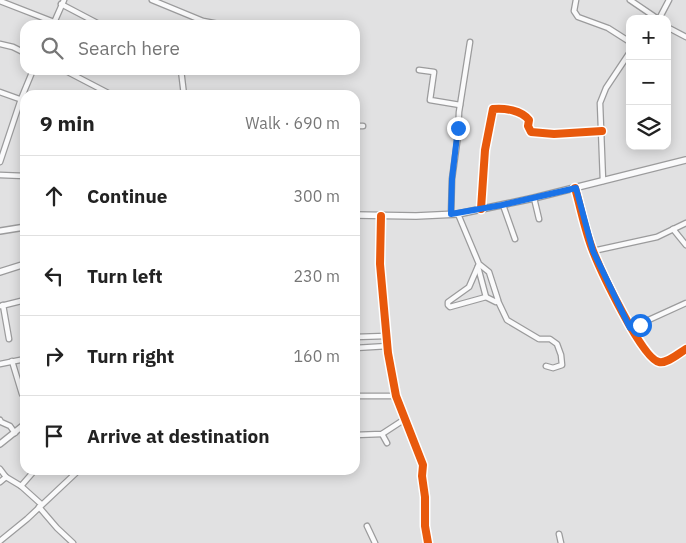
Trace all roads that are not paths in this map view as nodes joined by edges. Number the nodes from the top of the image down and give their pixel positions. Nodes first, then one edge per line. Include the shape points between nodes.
1 (152, 0) edge
2 (576, 0) edge
3 (630, 0) edge
4 (669, 0) edge
5 (0, 1) edge
6 (63, 2) edge
7 (653, 15) edge
8 (661, 15) edge
9 (47, 20) edge
10 (55, 20) edge
11 (93, 20) edge
12 (203, 20) edge
13 (671, 29) edge
14 (686, 37) edge
15 (626, 39) edge
16 (470, 42) dead end
17 (0, 44) edge
18 (20, 50) edge
19 (626, 58) edge
20 (419, 70) dead end
21 (31, 75) edge
22 (74, 75) edge
23 (182, 75) edge
24 (26, 90) edge
25 (102, 90) edge
26 (183, 90) edge
27 (0, 92) edge
28 (20, 99) edge
29 (460, 105) junction
30 (20, 106) edge
31 (602, 131) junction
32 (3, 142) edge
33 (686, 160) edge
34 (0, 162) edge
35 (0, 174) edge
36 (20, 176) edge
37 (603, 181) junction
38 (576, 188) junction
39 (534, 198) junction
40 (502, 205) junction
41 (482, 210) junction
42 (451, 214) junction
43 (458, 214) junction
44 (360, 215) edge
45 (381, 216) junction
46 (539, 219) dead end
47 (686, 223) edge
48 (20, 228) edge
49 (673, 229) junction
50 (0, 231) edge
51 (515, 239) dead end
52 (686, 245) edge
53 (593, 251) junction
54 (478, 265) junction
55 (20, 266) edge
56 (0, 272) edge
57 (486, 297) junction
58 (20, 301) edge
59 (498, 301) junction
60 (686, 303) edge
61 (1, 306) edge
62 (630, 328) junction
63 (386, 336) junction
64 (360, 337) edge
65 (9, 339) dead end
66 (388, 346) junction
67 (360, 348) edge
68 (686, 349) edge
69 (20, 360) edge
70 (12, 361) junction
71 (0, 364) edge
72 (546, 366) dead end
73 (20, 387) edge
74 (360, 396) edge
75 (396, 396) junction
76 (405, 419) junction
77 (0, 420) edge
78 (20, 428) edge
79 (15, 433) junction
80 (382, 434) junction
81 (360, 435) edge
82 (387, 443) dead end
83 (0, 444) edge
84 (0, 469) edge
85 (31, 475) edge
86 (74, 475) edge
87 (6, 477) junction
88 (0, 482) edge
89 (21, 486) junction
90 (40, 506) junction
91 (368, 526) dead end
92 (558, 534) dead end
93 (0, 541) edge
94 (74, 543) edge
95 (375, 543) edge
96 (428, 543) edge
97 (562, 543) edge

1 - 12 street
2 - 15 street via 574,11 578,18 608,28
3 - 7 street
4 - 8 street
5 - 9 street
6 - 10 street
6 - 11 street
13 - 14 street
16 - 29 street
17 - 18 street
19 - 31 street via 601,99
20 - 29 street via 434,72 430,100
21 - 24 street
22 - 25 street
23 - 26 street
27 - 28 street
29 - 42 street
30 - 32 street
31 - 37 street
31 - 41 street via 531,132 524,114 493,109 485,150
32 - 34 street
33 - 37 main road
35 - 36 street
37 - 38 main road
38 - 39 main road
38 - 53 street
39 - 40 main road
39 - 46 street
40 - 41 main road
40 - 51 street
41 - 43 main road
42 - 43 main road
42 - 45 main road
43 - 54 street
44 - 45 main road
45 - 63 street via 380,264
47 - 49 street
48 - 50 street
49 - 52 street
49 - 53 street via 657,237
53 - 62 street
54 - 57 street
54 - 57 street via 469,287 448,305
54 - 59 street via 488,271
55 - 56 main road
57 - 59 street
58 - 61 street
59 - 72 street via 507,320 539,339 550,339 557,344 562,365
60 - 62 street
61 - 65 street
62 - 68 street via 652,358 659,362 665,362
63 - 64 street
63 - 66 street
66 - 67 street
66 - 75 street
69 - 70 street
70 - 71 street
70 - 73 street
74 - 75 street
75 - 76 street
76 - 80 street
76 - 96 street via 423,465
77 - 79 street
78 - 79 street
79 - 83 street
80 - 81 street
80 - 82 street
84 - 87 street
85 - 89 street
86 - 90 street
87 - 88 street
87 - 89 street
89 - 90 street
90 - 93 street
90 - 94 street
91 - 95 street
92 - 97 street

